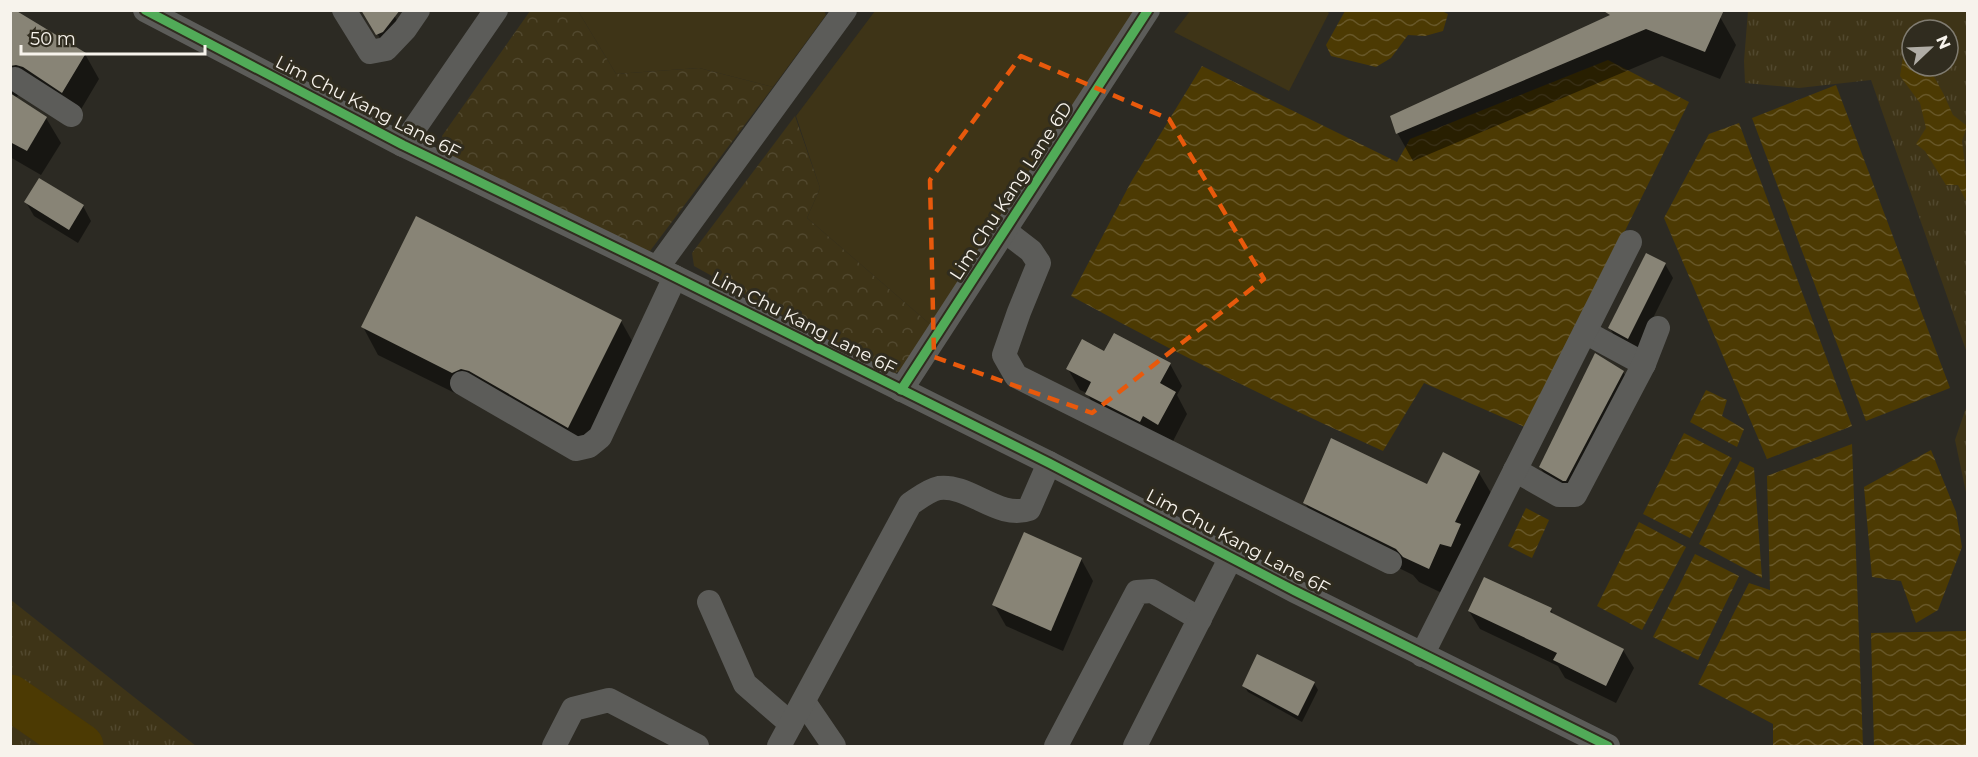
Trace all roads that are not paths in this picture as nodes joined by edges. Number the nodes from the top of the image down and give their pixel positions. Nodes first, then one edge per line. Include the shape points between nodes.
1 (145, 10) edge
2 (344, 10) edge
3 (418, 10) edge
4 (496, 10) edge
5 (845, 10) edge
6 (1148, 10) edge
7 (15, 79) dead end
8 (71, 115) dead end
9 (403, 145) junction
10 (1005, 231) junction
11 (1630, 242) dead end
12 (666, 273) junction
13 (1658, 328) dead end
14 (1585, 332) junction
15 (1644, 363) junction
16 (462, 383) dead end
17 (901, 390) junction
18 (1049, 463) junction
19 (1515, 470) junction
20 (1231, 557) junction
21 (1390, 562) dead end
22 (709, 602) dead end
23 (1200, 619) junction
24 (1422, 655) junction
25 (804, 702) junction
26 (791, 724) junction
27 (554, 747) edge
28 (697, 747) edge
29 (779, 747) edge
30 (834, 747) edge
31 (1056, 747) edge
32 (1135, 747) edge
33 (1608, 747) edge

1 - 9 street, Lim Chu Kang Lane 6F
2 - 3 street via 370,52 386,49
4 - 9 street
5 - 12 street
6 - 10 street, Lim Chu Kang Lane 6D
7 - 8 street
9 - 12 street, Lim Chu Kang Lane 6F
10 - 17 street, Lim Chu Kang Lane 6D
10 - 21 street via 1031,251 1039,264 1004,355 1016,376
11 - 14 street
12 - 16 street via 600,437 589,446 576,449
12 - 17 street, Lim Chu Kang Lane 6F
13 - 15 street
14 - 15 street
14 - 19 street
15 - 19 street via 1575,495 1559,495
17 - 18 street, Lim Chu Kang Lane 6F
18 - 20 street, Lim Chu Kang Lane 6F
18 - 25 street via 1029,509 1020,512 954,489 939,488 910,504
19 - 24 street
20 - 23 street
20 - 24 street, Lim Chu Kang Lane 6F
22 - 26 street via 745,684
23 - 31 street via 1152,591 1137,592
23 - 32 street
24 - 33 street, Lim Chu Kang Lane 6F
25 - 26 street
25 - 30 street
26 - 29 street
27 - 28 street via 573,709 609,700

